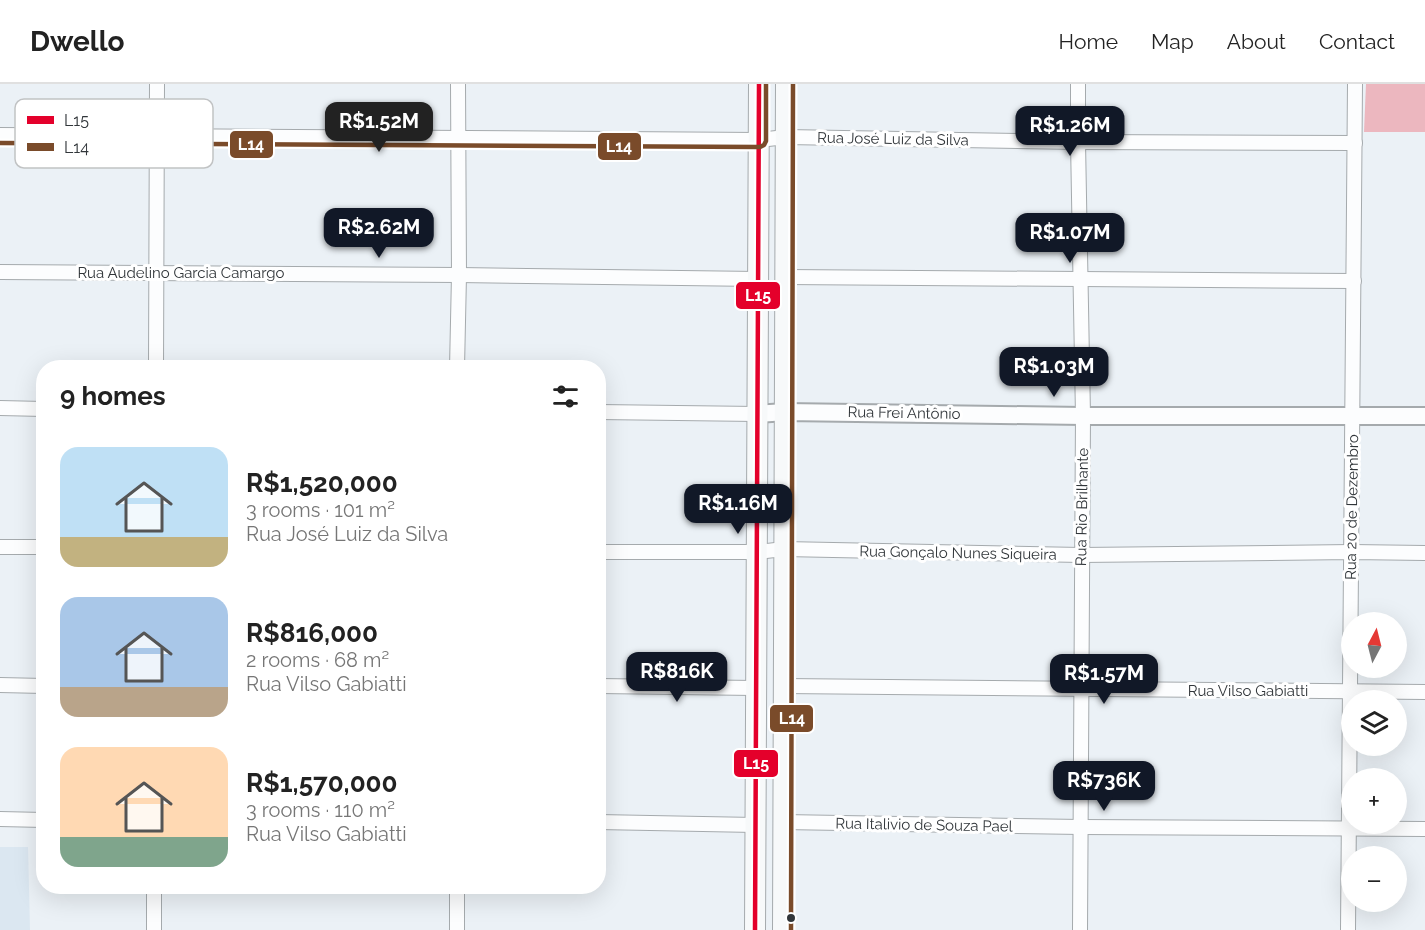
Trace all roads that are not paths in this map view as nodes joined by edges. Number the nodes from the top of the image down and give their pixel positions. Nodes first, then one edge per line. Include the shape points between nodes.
1 (158, 84) edge
2 (458, 84) edge
3 (759, 84) edge
4 (786, 84) edge
5 (1078, 84) edge
6 (1355, 84) edge
7 (158, 99) edge
8 (0, 135) edge
9 (15, 135) edge
10 (213, 136) edge
11 (458, 137) junction
12 (786, 137) junction
13 (759, 140) junction
14 (1078, 142) junction
15 (1355, 143) junction
16 (157, 168) edge
17 (0, 272) edge
18 (157, 273) junction
19 (459, 275) junction
20 (785, 277) junction
21 (758, 279) junction
22 (1082, 279) junction
23 (1354, 281) junction
24 (156, 360) edge
25 (457, 360) edge
26 (0, 408) edge
27 (36, 409) edge
28 (606, 412) edge
29 (785, 412) junction
30 (757, 414) junction
31 (1083, 416) junction
32 (1353, 416) junction
33 (1425, 416) edge
34 (0, 547) edge
35 (36, 547) edge
36 (784, 549) junction
37 (606, 552) edge
38 (757, 552) junction
39 (1352, 552) junction
40 (1425, 554) edge
41 (1082, 555) junction
42 (0, 685) edge
43 (36, 686) edge
44 (784, 686) junction
45 (606, 687) edge
46 (755, 688) junction
47 (1082, 690) junction
48 (1350, 690) edge
49 (1341, 692) edge
50 (1407, 692) edge
51 (1425, 692) edge
52 (0, 819) edge
53 (36, 820) edge
54 (606, 822) edge
55 (783, 822) junction
56 (755, 825) junction
57 (1081, 827) junction
58 (1341, 828) edge
59 (1407, 829) edge
60 (1425, 829) edge
61 (1349, 834) edge
62 (154, 894) edge
63 (457, 894) edge
64 (154, 930) edge
65 (457, 930) edge
66 (755, 930) edge
67 (783, 930) edge
68 (1080, 930) edge
69 (1348, 930) edge

1 - 7 street
2 - 11 street
3 - 13 main road
4 - 12 main road
5 - 14 street, Rua Rio Brilhante
6 - 15 street, Rua 20 de Dezembro
8 - 9 street, Rua José Luiz da Silva
10 - 11 street, Rua José Luiz da Silva
11 - 13 street, Rua José Luiz da Silva
11 - 19 street
12 - 13 street, Rua José Luiz da Silva
12 - 14 street, Rua José Luiz da Silva
12 - 20 main road
13 - 21 main road
14 - 15 street, Rua José Luiz da Silva
14 - 22 street, Rua Rio Brilhante
15 - 23 street, Rua 20 de Dezembro
16 - 18 street
17 - 18 street, Rua Audelino Garcia Camargo
18 - 19 street, Rua Audelino Garcia Camargo
18 - 24 street
19 - 21 street, Rua Audelino Garcia Camargo
19 - 25 street
20 - 22 street
20 - 29 main road
21 - 30 main road
22 - 23 street
22 - 31 street, Rua Rio Brilhante
23 - 32 street, Rua 20 de Dezembro
26 - 27 street
28 - 30 street, Rua Frei Antônio
29 - 30 street, Rua Frei Antônio
29 - 31 street, Rua Frei Antônio
29 - 36 main road
30 - 38 main road
31 - 32 street, Rua Frei Antônio
31 - 41 street, Rua Rio Brilhante
32 - 33 street, Rua Frei Antônio
32 - 39 street, Rua 20 de Dezembro
34 - 35 street
36 - 38 street, Rua Gonçalo Nunes Siqueira
36 - 41 street, Rua Gonçalo Nunes Siqueira
36 - 44 main road
37 - 38 street, Rua Gonçalo Nunes Siqueira
38 - 46 main road
39 - 40 street, Rua Gonçalo Nunes Siqueira
39 - 41 street, Rua Gonçalo Nunes Siqueira
39 - 48 street, Rua 20 de Dezembro
41 - 47 street, Rua Rio Brilhante
42 - 43 street
44 - 47 street, Rua Vilso Gabiatti
44 - 55 main road
45 - 46 street
46 - 56 main road
47 - 49 street, Rua Vilso Gabiatti
47 - 57 street, Rua Rio Brilhante
50 - 51 street, Rua Vilso Gabiatti
52 - 53 street
54 - 56 street
55 - 57 street, Rua Italivio de Souza Pael
55 - 67 main road
56 - 66 main road
57 - 58 street, Rua Italivio de Souza Pael
57 - 68 street, Rua Rio Brilhante
59 - 60 street, Rua Italivio de Souza Pael
61 - 69 street, Rua 20 de Dezembro
62 - 64 street
63 - 65 street

